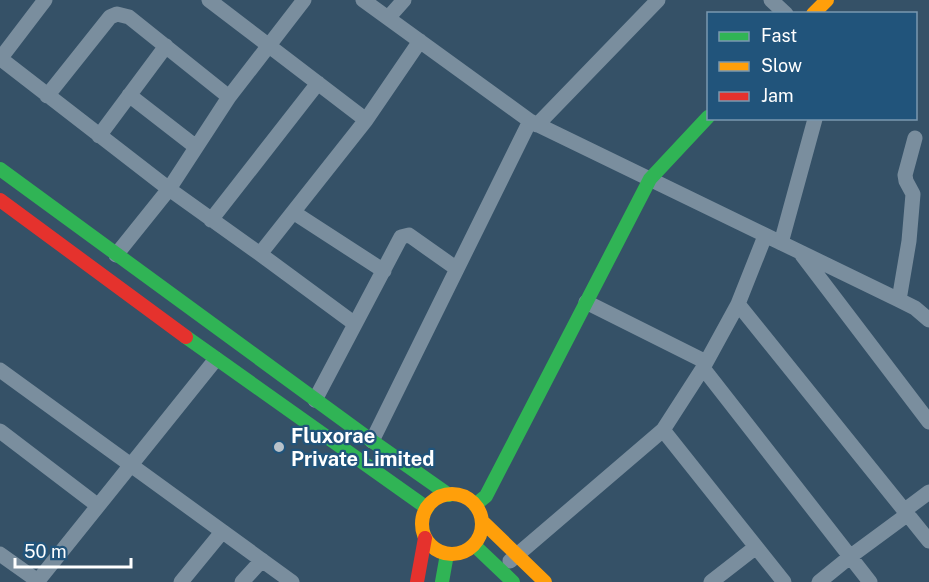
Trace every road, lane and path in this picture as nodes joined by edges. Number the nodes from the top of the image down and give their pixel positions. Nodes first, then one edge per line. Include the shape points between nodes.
1 (45, 0) edge
2 (209, 0) edge
3 (304, 0) edge
4 (363, 0) edge
5 (404, 0) edge
6 (657, 0) edge
7 (771, 0) edge
8 (826, 0) edge
9 (784, 12) edge
10 (815, 12) edge
11 (388, 18) junction
12 (420, 41) junction
13 (269, 45) junction
14 (166, 46) junction
15 (0, 59) edge
16 (318, 83) junction
17 (129, 95) junction
18 (47, 96) junction
19 (229, 97) junction
20 (707, 118) edge
21 (366, 120) junction
22 (815, 120) edge
23 (534, 123) junction
24 (99, 136) junction
25 (915, 138) dead end
26 (196, 147) junction
27 (0, 169) edge
28 (650, 179) junction
29 (169, 189) junction
30 (0, 200) edge
31 (293, 212) junction
32 (212, 220) junction
33 (765, 236) junction
34 (781, 243) junction
35 (799, 252) junction
36 (260, 254) junction
37 (116, 255) junction
38 (457, 268) junction
39 (384, 271) junction
40 (899, 300) junction
41 (586, 302) junction
42 (738, 304) junction
43 (929, 320) edge
44 (355, 324) junction
45 (216, 359) junction
46 (704, 365) junction
47 (0, 370) edge
48 (315, 400) junction
49 (929, 422) edge
50 (663, 430) junction
51 (0, 431) edge
52 (372, 441) junction
53 (131, 465) junction
54 (929, 492) edge
55 (449, 495) junction
56 (97, 505) junction
57 (475, 505) junction
58 (427, 508) junction
59 (907, 512) junction
60 (482, 521) junction
61 (222, 532) junction
62 (425, 538) junction
63 (929, 541) edge
64 (474, 545) junction
65 (756, 547) junction
66 (0, 554) edge
67 (447, 554) junction
68 (518, 555) junction
69 (850, 556) junction
70 (262, 560) junction
71 (501, 569) junction
72 (37, 581) edge
73 (181, 582) edge
74 (242, 582) edge
75 (292, 582) edge
76 (417, 582) edge
77 (442, 582) edge
78 (513, 582) edge
79 (545, 582) edge
80 (711, 582) edge
81 (784, 582) edge
82 (819, 582) edge
83 (870, 582) edge

1 - 15 street
2 - 13 street
3 - 13 street
4 - 11 street
5 - 11 street
6 - 23 street
7 - 9 street
8 - 10 street
11 - 12 street
12 - 21 street
12 - 23 street
13 - 16 street
13 - 19 street
14 - 17 street
14 - 18 street via 129,17 117,14 110,17
14 - 19 street
15 - 18 street
16 - 21 street
16 - 32 street
17 - 24 street
17 - 26 street
18 - 24 street
19 - 26 street
20 - 28 street
21 - 31 street
22 - 34 street
23 - 28 street
23 - 38 street
24 - 29 street
25 - 40 street via 905,175 913,194
26 - 29 street
27 - 37 street
28 - 33 street
28 - 41 street
29 - 32 street
29 - 37 street
30 - 45 street
31 - 36 street
31 - 39 street
32 - 36 street
33 - 34 street
33 - 42 street
34 - 35 street
35 - 40 street
35 - 49 street
36 - 44 street
37 - 48 street
38 - 39 street via 405,235
38 - 52 street
39 - 44 street
40 - 43 street
41 - 46 street
41 - 57 street via 486,496
42 - 46 street
42 - 59 street
44 - 48 street
45 - 53 street
45 - 58 street
46 - 50 street
46 - 69 street
47 - 53 street
48 - 52 street
50 - 65 street
50 - 68 street
51 - 56 street
52 - 55 street
53 - 56 street
53 - 61 street
54 - 59 street
55 - 57 street via 458,495
55 - 58 street via 436,499
56 - 72 street
57 - 60 street
58 - 62 street via 422,521
59 - 63 street
59 - 69 street
60 - 64 street
60 - 68 street
61 - 70 street
61 - 73 street
62 - 67 street
62 - 76 street
64 - 67 street via 466,551
64 - 71 street
65 - 80 street
65 - 81 street
66 - 72 street
67 - 77 street
68 - 71 street
68 - 79 street
69 - 82 street
69 - 83 street
70 - 74 street
70 - 75 street
71 - 78 street

